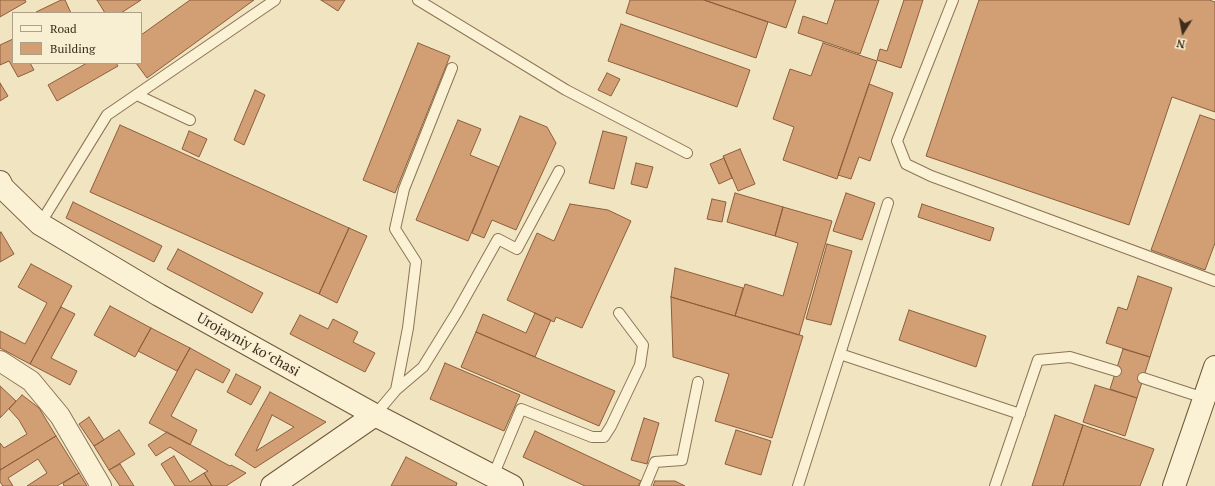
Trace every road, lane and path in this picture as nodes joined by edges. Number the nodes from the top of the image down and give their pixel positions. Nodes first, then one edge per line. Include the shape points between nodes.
1 (275, 0) edge
2 (418, 0) edge
3 (954, 0) edge
4 (452, 68) dead end
5 (137, 94) junction
6 (190, 120) dead end
7 (687, 153) dead end
8 (559, 171) dead end
9 (0, 182) edge
10 (888, 203) dead end
11 (40, 224) junction
12 (1215, 281) edge
13 (619, 313) dead end
14 (840, 354) junction
15 (0, 361) edge
16 (1215, 367) edge
17 (1116, 371) dead end
18 (1143, 378) dead end
19 (698, 382) dead end
20 (396, 390) junction
21 (1204, 398) junction
22 (1020, 414) junction
23 (375, 415) junction
24 (503, 481) edge
25 (101, 486) edge
26 (272, 486) edge
27 (645, 486) edge
28 (798, 486) edge
29 (995, 486) edge
30 (1174, 486) edge

1 - 5 lane
2 - 7 lane via 566,90
3 - 12 lane via 897,141 906,164
4 - 20 lane via 404,189 395,229 416,262 408,328
5 - 6 lane
5 - 11 lane via 107,115
8 - 20 lane via 517,249 498,239 423,367
9 - 11 main road, Urоjayniy koʻchasi
10 - 14 lane
11 - 23 main road, Urоjayniy koʻchasi via 159,295
13 - 24 lane via 643,345 640,365 604,437 592,437 521,408
14 - 22 lane
14 - 28 lane
15 - 25 street via 32,381 60,416
16 - 21 main road
17 - 22 lane via 1070,357 1038,360
18 - 21 lane
19 - 27 lane via 682,460 655,462
20 - 23 lane
21 - 30 main road
22 - 29 lane
23 - 24 main road, Urоjayniy koʻchasi
23 - 26 main road

